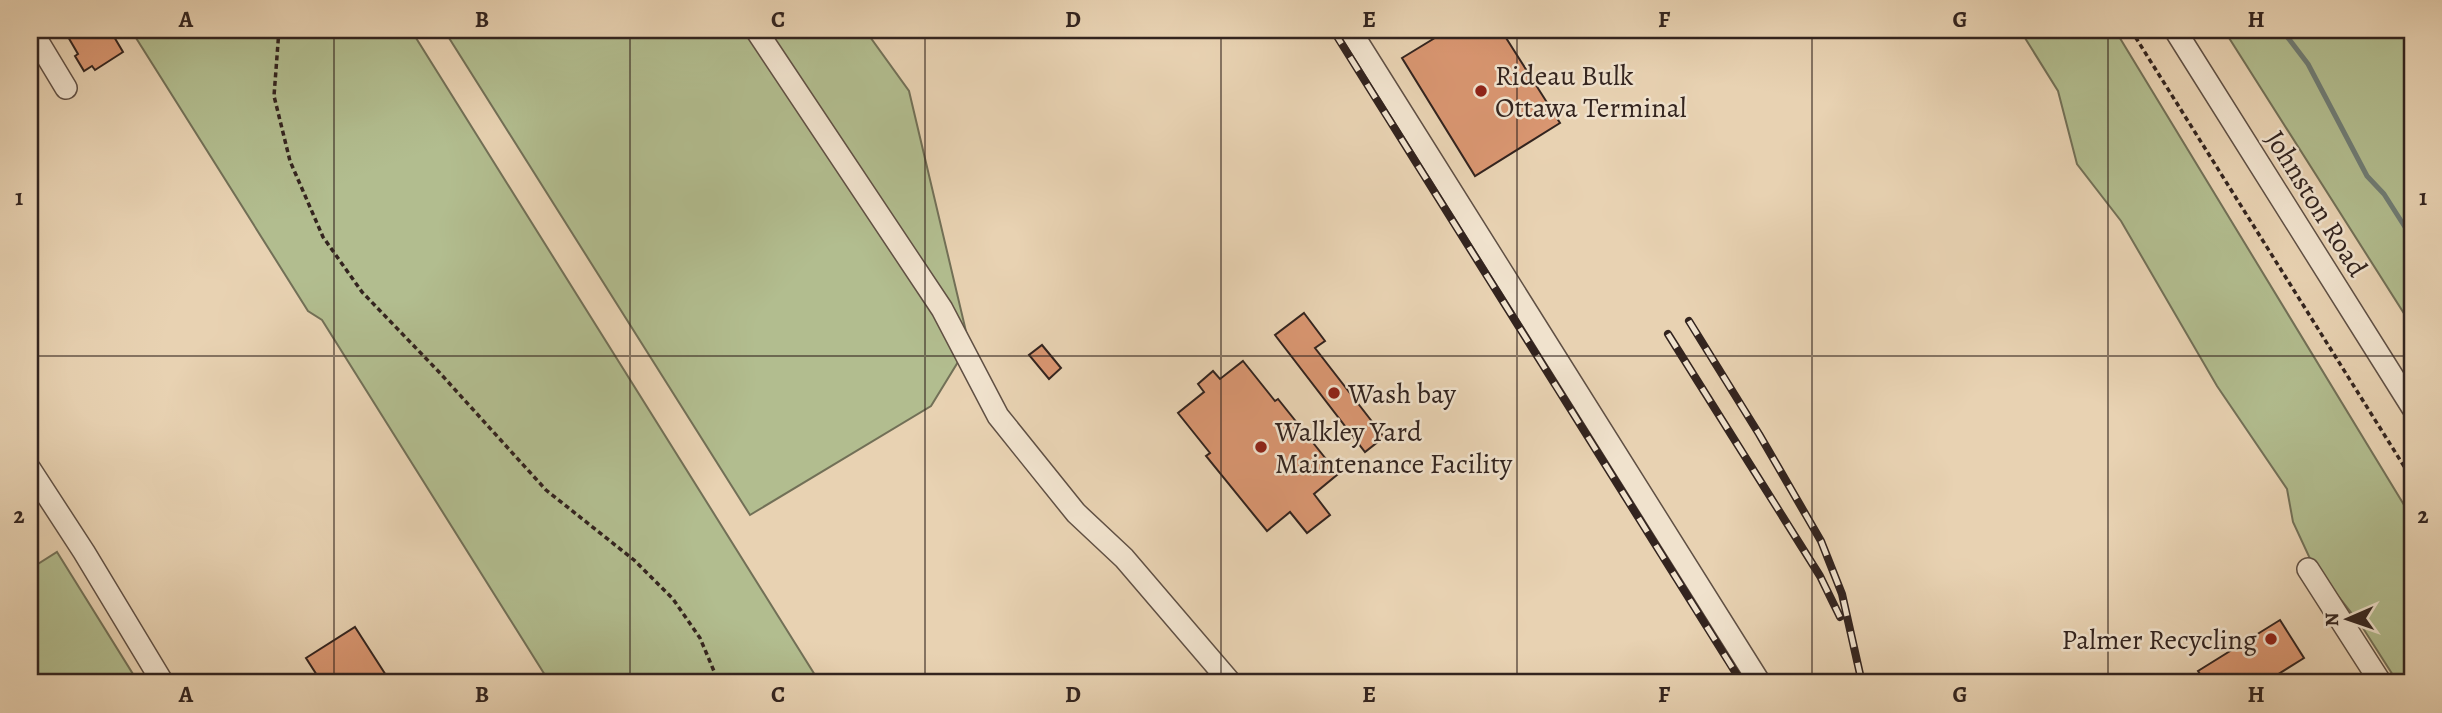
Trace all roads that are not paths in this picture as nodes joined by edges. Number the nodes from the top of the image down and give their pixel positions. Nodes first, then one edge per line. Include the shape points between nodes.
1 (756, 30) edge
2 (1350, 30) edge
3 (2175, 30) edge
4 (31, 31) edge
5 (66, 88) dead end
6 (2412, 407) edge
7 (30, 469) edge
8 (2308, 569) dead end
9 (163, 683) edge
10 (1231, 683) edge
11 (1759, 683) edge
12 (2381, 683) edge

1 - 10 street via 942,309 998,416 1076,513 1124,558
2 - 11 street
3 - 6 street, Johnston Road
4 - 5 street
7 - 9 street
8 - 12 street

